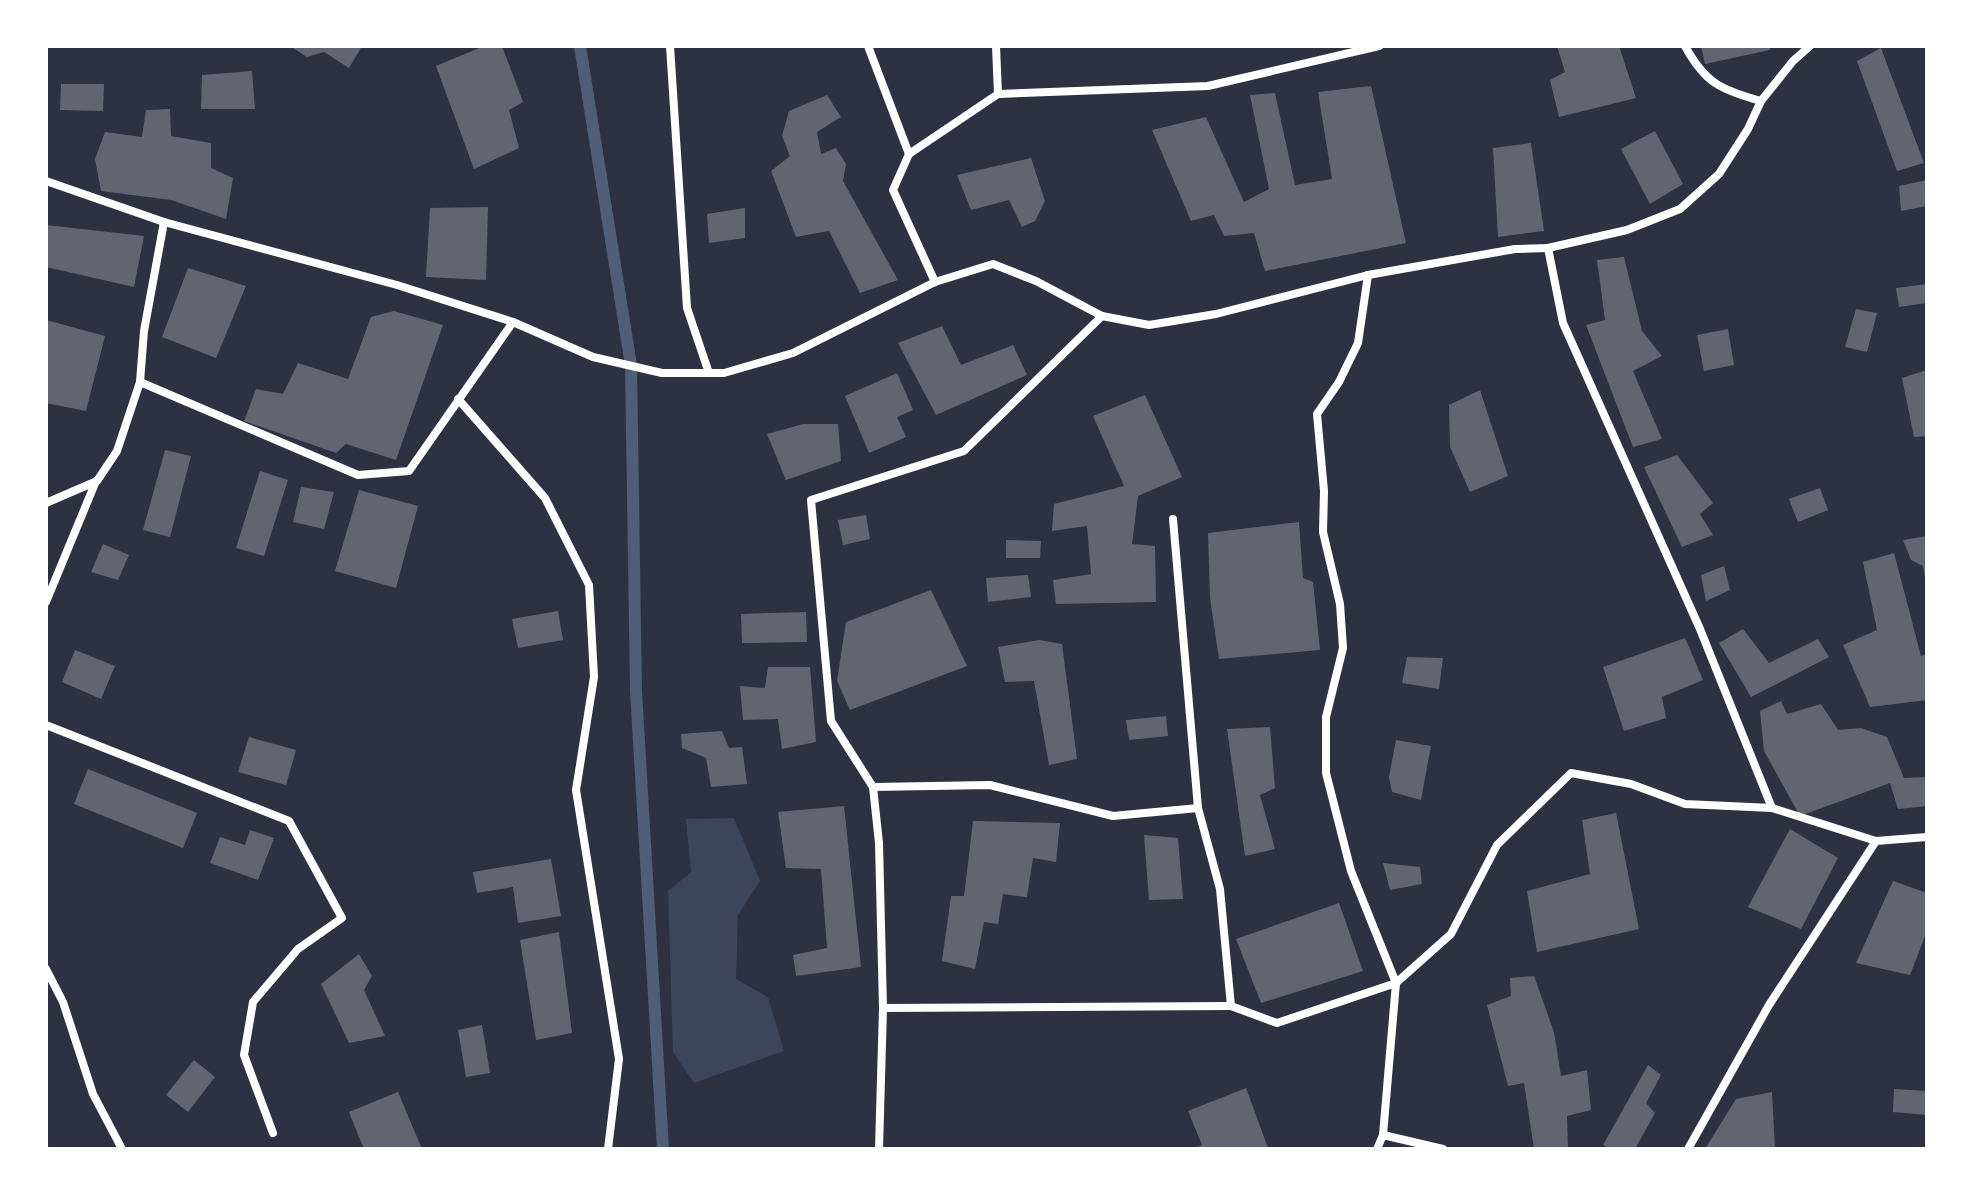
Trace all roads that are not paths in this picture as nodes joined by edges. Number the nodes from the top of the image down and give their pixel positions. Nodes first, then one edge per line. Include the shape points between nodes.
1 (670, 46) edge
2 (868, 46) edge
3 (996, 46) edge
4 (1379, 46) edge
5 (1685, 46) edge
6 (1810, 46) edge
7 (998, 94) junction
8 (1761, 101) junction
9 (909, 154) junction
10 (46, 181) edge
11 (164, 222) junction
12 (1548, 248) junction
13 (1368, 275) junction
14 (935, 282) junction
15 (1102, 316) junction
16 (513, 322) junction
17 (709, 373) junction
18 (140, 382) junction
19 (458, 399) junction
20 (97, 481) junction
21 (46, 503) edge
22 (1173, 519) dead end
23 (46, 602) edge
24 (46, 725) edge
25 (873, 787) junction
26 (1198, 808) junction
27 (1772, 808) junction
28 (1927, 837) edge
29 (1876, 841) junction
30 (46, 969) edge
31 (1396, 983) junction
32 (1231, 1006) junction
33 (883, 1008) junction
34 (273, 1133) dead end
35 (1383, 1135) junction
36 (122, 1149) edge
37 (608, 1149) edge
38 (879, 1149) edge
39 (1377, 1149) edge
40 (1443, 1149) edge
41 (1688, 1149) edge

1 - 17 street via 687,308
2 - 9 street
3 - 7 street
4 - 7 street via 1208,86
5 - 8 street via 1699,72 1726,92
6 - 8 street
7 - 9 street
8 - 12 street via 1719,174 1680,209 1627,230
9 - 14 street via 893,190
10 - 11 street
11 - 16 street
11 - 18 street
12 - 13 street
12 - 27 street via 1563,323 1700,629
13 - 15 street via 1216,314 1149,325
13 - 31 street via 1358,343 1317,414 1323,532 1340,604 1343,648 1326,717 1326,773 1351,871
14 - 15 street via 993,264
14 - 17 street via 793,353
15 - 25 street via 964,451 811,500 831,721
16 - 17 street via 593,357 662,373
16 - 19 street
18 - 19 street via 358,475 409,471
18 - 20 street via 117,451
19 - 37 street via 545,498 589,585 594,677 576,790 619,1059
20 - 21 street
20 - 23 street
22 - 26 street
24 - 34 street via 289,821 342,918 298,949 253,1002 244,1055
25 - 26 street via 990,785 1113,816
25 - 33 street
26 - 32 street via 1220,889
27 - 29 street
27 - 31 street via 1685,804 1631,784 1571,773 1497,845 1451,934
28 - 29 street
29 - 41 street via 1769,1005
30 - 36 street via 63,1002 93,1094
31 - 32 street via 1277,1023
31 - 35 street
32 - 33 street
33 - 38 street
35 - 39 street
35 - 40 street

